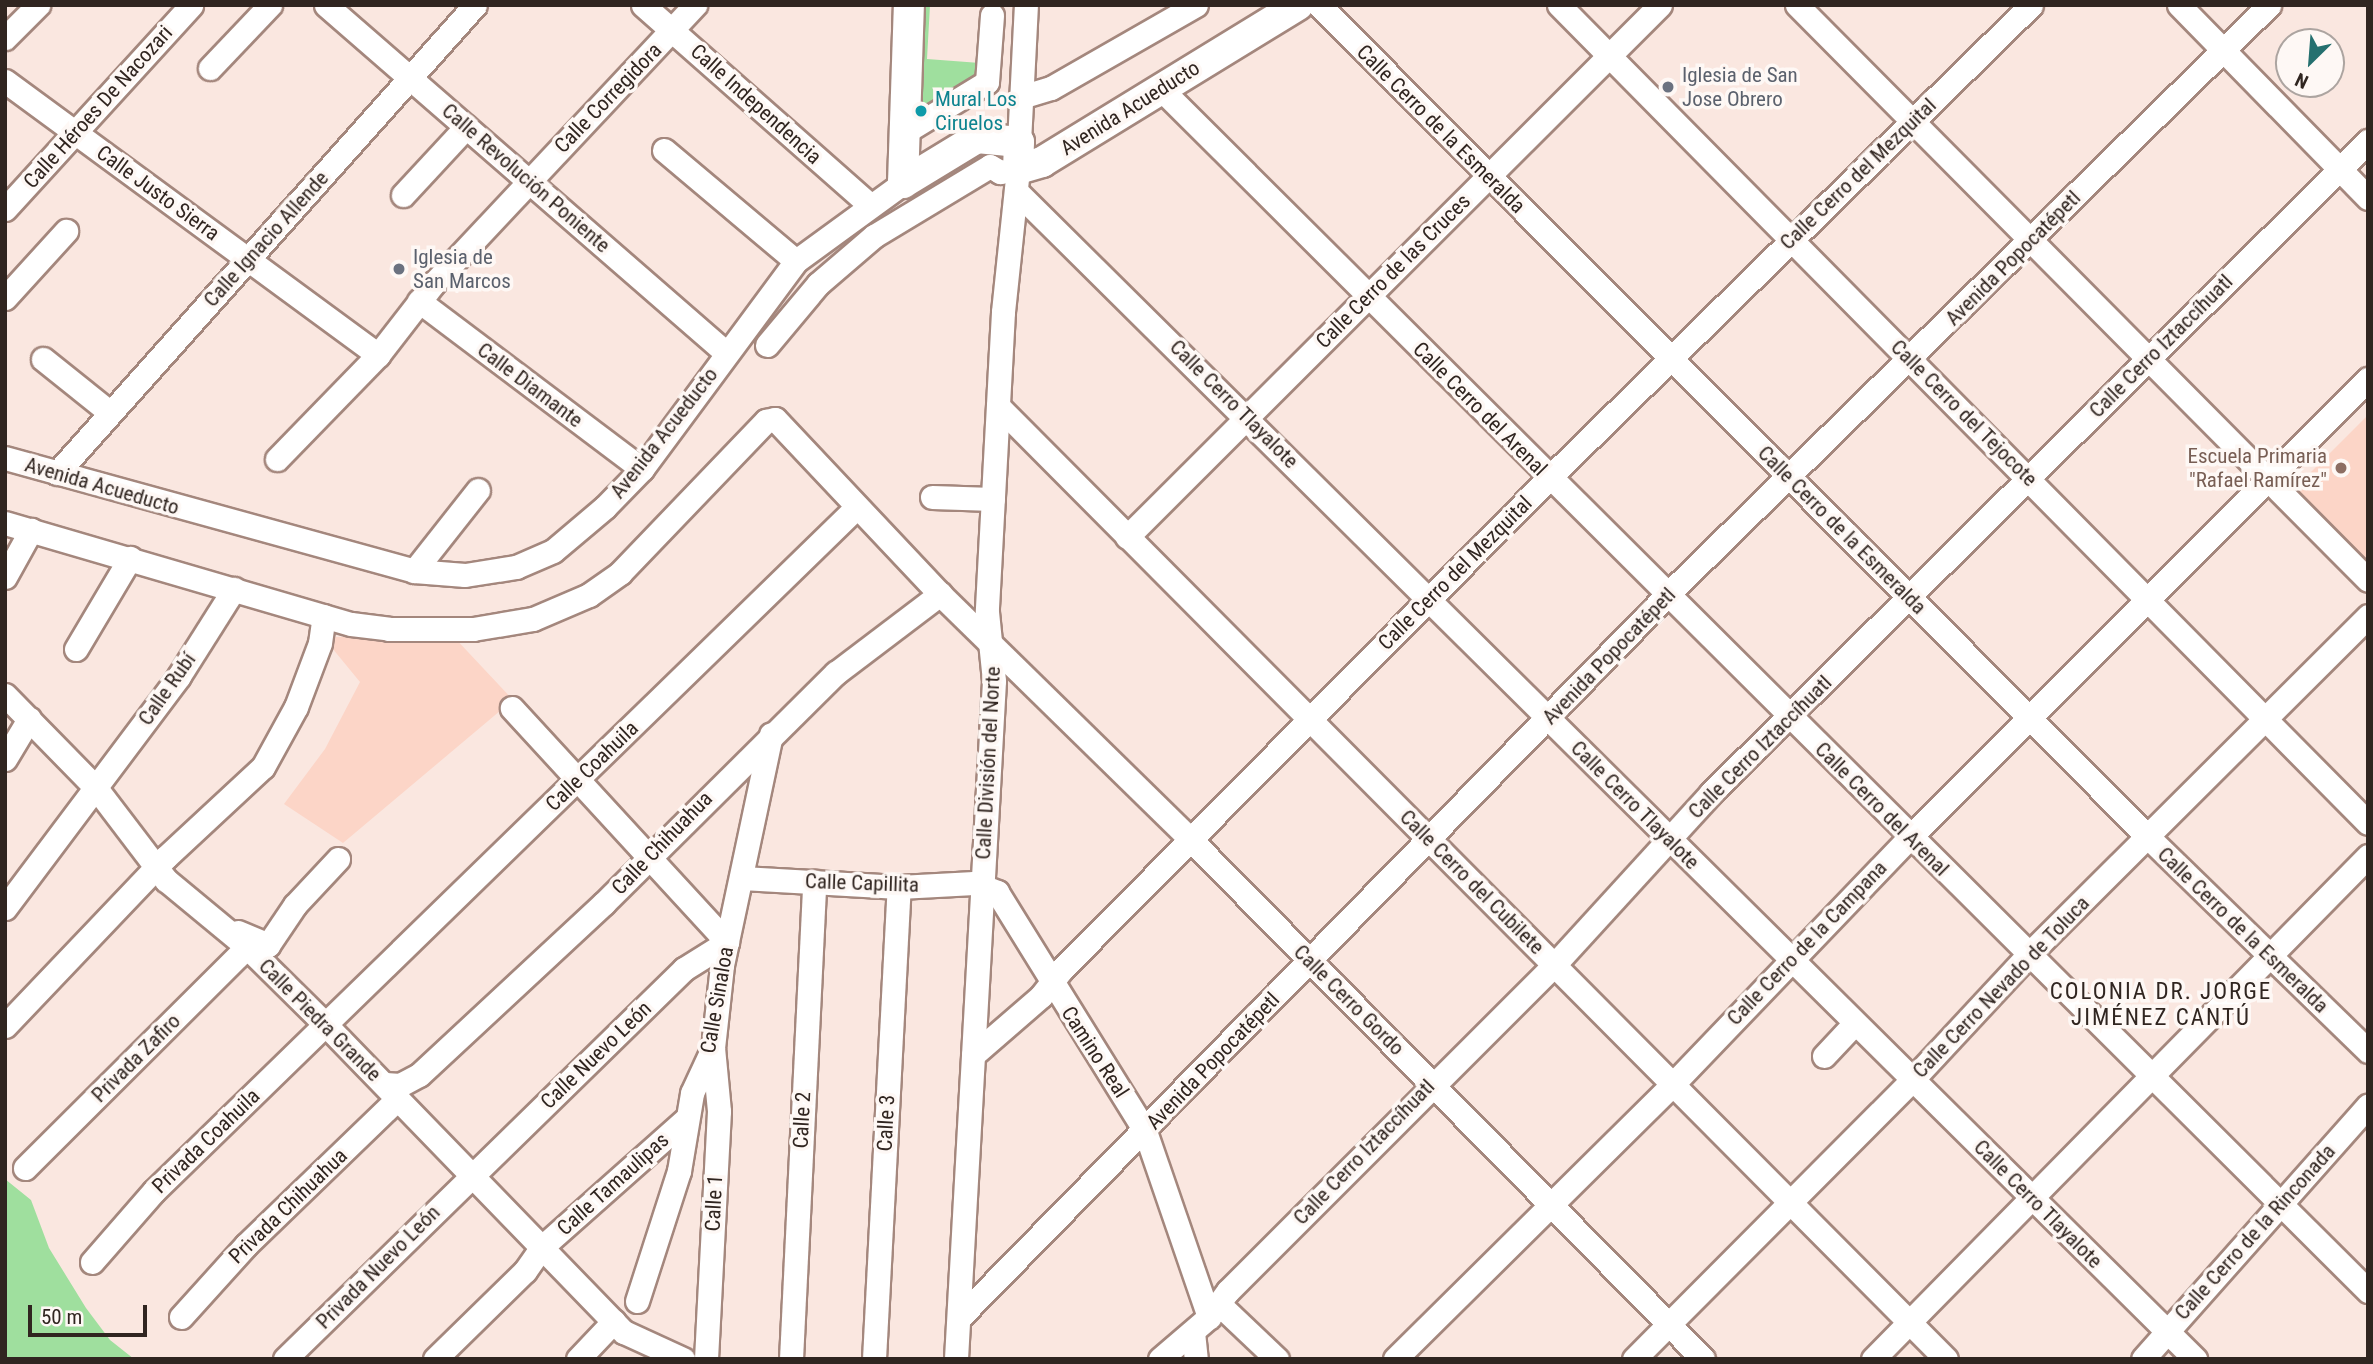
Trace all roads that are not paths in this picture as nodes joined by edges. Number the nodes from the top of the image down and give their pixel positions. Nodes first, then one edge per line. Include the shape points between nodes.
1 (38, 5) edge
2 (191, 5) edge
3 (270, 5) edge
4 (326, 5) edge
5 (475, 5) edge
6 (643, 5) edge
7 (695, 5) edge
8 (909, 5) edge
9 (1026, 5) edge
10 (1196, 5) edge
11 (1298, 5) edge
12 (1319, 5) edge
13 (1559, 5) edge
14 (1660, 5) edge
15 (1797, 5) edge
16 (2031, 5) edge
17 (2179, 5) edge
18 (2269, 5) edge
19 (992, 15) dead end
20 (673, 30) junction
21 (5, 38) edge
22 (2223, 50) junction
23 (1608, 55) junction
24 (210, 68) dead end
25 (411, 79) junction
26 (5, 81) edge
27 (1160, 88) junction
28 (1021, 97) junction
29 (1912, 122) junction
30 (466, 127) junction
31 (905, 132) junction
32 (74, 133) junction
33 (2368, 141) edge
34 (664, 150) dead end
35 (1018, 167) junction
36 (2339, 169) junction
37 (1488, 176) junction
38 (530, 180) junction
39 (903, 183) junction
40 (403, 195) dead end
41 (2368, 198) edge
42 (869, 204) junction
43 (5, 208) edge
44 (66, 231) dead end
45 (1792, 239) junction
46 (2029, 242) junction
47 (249, 258) junction
48 (796, 261) junction
49 (5, 298) edge
50 (1368, 298) junction
51 (419, 301) junction
52 (767, 345) dead end
53 (725, 352) junction
54 (378, 355) junction
55 (43, 359) dead end
56 (1668, 359) junction
57 (1912, 359) junction
58 (2146, 360) junction
59 (2368, 379) edge
60 (998, 406) junction
61 (108, 411) junction
62 (1248, 416) junction
63 (6, 458) edge
64 (277, 459) dead end
65 (642, 468) junction
66 (57, 473) junction
67 (1549, 478) junction
68 (1791, 478) junction
69 (2030, 480) junction
70 (2269, 481) junction
71 (478, 489) dead end
72 (932, 497) dead end
73 (993, 499) junction
74 (857, 507) junction
75 (5, 523) edge
76 (31, 530) junction
77 (1127, 537) junction
78 (130, 558) junction
79 (414, 571) junction
80 (5, 576) edge
81 (2368, 580) edge
82 (234, 589) junction
83 (940, 594) junction
84 (1667, 595) junction
85 (1910, 599) junction
86 (1431, 600) junction
87 (2150, 600) junction
88 (2368, 616) edge
89 (324, 617) junction
90 (991, 645) junction
91 (76, 649) dead end
92 (5, 695) edge
93 (512, 708) dead end
94 (1789, 717) junction
95 (29, 719) junction
96 (1548, 719) junction
97 (2031, 719) junction
98 (1309, 720) junction
99 (2268, 720) junction
100 (771, 734) junction
101 (5, 759) edge
102 (579, 780) junction
103 (96, 788) junction
104 (2368, 823) edge
105 (2147, 836) junction
106 (1910, 837) junction
107 (1669, 839) junction
108 (1191, 840) junction
109 (1430, 840) junction
110 (649, 855) junction
111 (2368, 856) edge
112 (338, 859) dead end
113 (157, 867) junction
114 (742, 878) junction
115 (814, 882) junction
116 (981, 885) junction
117 (898, 887) junction
118 (5, 908) edge
119 (228, 932) junction
120 (727, 942) junction
121 (247, 947) junction
122 (2029, 954) junction
123 (2270, 955) junction
124 (1310, 961) junction
125 (1789, 961) junction
126 (1555, 964) junction
127 (1050, 983) junction
128 (1854, 1024) junction
129 (326, 1025) junction
130 (5, 1026) edge
131 (713, 1048) junction
132 (2368, 1051) edge
133 (973, 1055) junction
134 (1824, 1056) dead end
135 (2153, 1076) junction
136 (1912, 1080) junction
137 (1431, 1083) junction
138 (1673, 1084) junction
139 (391, 1091) junction
140 (2368, 1106) edge
141 (685, 1120) junction
142 (1145, 1132) junction
143 (25, 1168) dead end
144 (471, 1175) junction
145 (2033, 1199) junction
146 (1791, 1202) junction
147 (1548, 1203) junction
148 (2280, 1206) junction
149 (542, 1247) junction
150 (92, 1262) dead end
151 (2368, 1291) edge
152 (637, 1301) dead end
153 (181, 1317) dead end
154 (960, 1317) junction
155 (1207, 1318) junction
156 (614, 1321) junction
157 (1909, 1321) junction
158 (1667, 1323) junction
159 (2167, 1331) junction
160 (644, 1350) edge
161 (285, 1359) edge
162 (435, 1359) edge
163 (578, 1359) edge
164 (683, 1359) edge
165 (706, 1359) edge
166 (791, 1359) edge
167 (874, 1359) edge
168 (956, 1359) edge
169 (1160, 1359) edge
170 (1196, 1359) edge
171 (1277, 1359) edge
172 (1395, 1359) edge
173 (1634, 1359) edge
174 (1703, 1359) edge
175 (1873, 1359) edge
176 (1946, 1359) edge
177 (2143, 1359) edge
178 (2195, 1359) edge

1 - 21 street
2 - 32 street, Calle Héroes De Nacozari
3 - 24 street
4 - 25 street, Calle Revolución Poniente
5 - 25 street, Calle Ignacio Allende
6 - 20 street, Calle Independencia
7 - 20 street, Calle Corregidora
8 - 31 main road
9 - 28 street, Calle División del Norte
10 - 28 street via 1051,88
11 - 27 main road, Avenida Acueducto
12 - 37 street, Calle Cerro de la Esmeralda
13 - 23 street, Calle Cerro del Tejocote
14 - 23 street, Calle Cerro de las Cruces
15 - 29 street
16 - 29 street, Calle Cerro del Mezquital
17 - 22 street
18 - 22 street, Avenida Popocatépetl
19 - 31 street via 987,82
20 - 38 street, Calle Corregidora
20 - 42 street, Calle Independencia
22 - 36 street
22 - 46 street, Avenida Popocatépetl
23 - 37 street, Calle Cerro de las Cruces
23 - 45 street, Calle Cerro del Tejocote
25 - 30 street, Calle Revolución Poniente
25 - 47 street, Calle Ignacio Allende
26 - 32 street, Calle Justo Sierra
27 - 35 main road, Avenida Acueducto via 1053,156
27 - 50 street, Calle Cerro del Arenal
28 - 35 street, Calle División del Norte
29 - 45 street, Calle Cerro del Mezquital
29 - 46 street
30 - 38 street, Calle Revolución Poniente
30 - 40 street
31 - 39 main road
32 - 43 street, Calle Héroes De Nacozari
32 - 47 street, Calle Justo Sierra
33 - 36 street, Calle Cerro Iztaccíhuatl
34 - 48 street
35 - 39 main road, Avenida Acueducto via 972,140
35 - 52 street, Avenida Acueducto via 1000,172 990,166 874,236 818,284
35 - 60 street, Calle División del Norte
35 - 62 street, Calle Cerro Tlayalote
36 - 41 street
36 - 58 street, Calle Cerro Iztaccíhuatl
37 - 50 street, Calle Cerro de las Cruces
37 - 56 street, Calle Cerro de la Esmeralda
38 - 51 street, Calle Corregidora
38 - 53 street, Calle Revolución Poniente
39 - 42 street, Avenida Acueducto
42 - 48 street, Avenida Acueducto
44 - 49 street
45 - 56 street, Calle Cerro del Mezquital
45 - 57 street, Calle Cerro del Tejocote
46 - 57 street, Avenida Popocatépetl
46 - 58 street
47 - 54 street, Calle Justo Sierra
47 - 61 street, Calle Ignacio Allende
48 - 53 street, Avenida Acueducto
50 - 62 street, Calle Cerro de las Cruces
50 - 67 street, Calle Cerro del Arenal
51 - 54 street, Calle Corregidora
51 - 65 street, Calle Diamante
53 - 65 street, Avenida Acueducto
54 - 64 street, Calle Corregidora
55 - 61 street
56 - 67 street, Calle Cerro del Mezquital
56 - 68 street, Calle Cerro de la Esmeralda
57 - 68 street, Avenida Popocatépetl
57 - 69 street, Calle Cerro del Tejocote
58 - 69 street, Calle Cerro Iztaccíhuatl
58 - 70 street
59 - 70 street, Calle Cerro de la Campana
60 - 73 street, Calle División del Norte
60 - 77 street, Calle Cerro del Cubilete
61 - 66 street, Calle Ignacio Allende
62 - 77 street, Calle Cerro de las Cruces
62 - 86 street, Calle Cerro Tlayalote
63 - 66 street, Avenida Acueducto
65 - 79 street, Avenida Acueducto via 569,539 534,559 490,573
66 - 79 street, Avenida Acueducto
67 - 84 street, Calle Cerro del Arenal
67 - 86 street, Calle Cerro del Mezquital
68 - 84 street, Avenida Popocatépetl
68 - 85 street, Calle Cerro de la Esmeralda
69 - 85 street, Calle Cerro Iztaccíhuatl
69 - 87 street, Calle Cerro del Tejocote
70 - 81 street
70 - 87 street, Calle Cerro de la Campana
71 - 79 street
72 - 73 street
73 - 90 street, Calle División del Norte via 987,612
74 - 83 street
74 - 89 street via 772,418 621,573 558,610 473,629 389,629
74 - 102 street, Calle Coahuila
75 - 76 street
76 - 78 street
76 - 80 street
77 - 98 street, Calle Cerro del Cubilete
78 - 82 street
78 - 91 street
82 - 89 street
82 - 103 street, Calle Rubí via 179,676
83 - 90 street, Calle Cerro Gordo
83 - 100 street, Calle Chihuahua via 856,656
84 - 94 street, Calle Cerro del Arenal
84 - 96 street, Avenida Popocatépetl
85 - 94 street, Calle Cerro Iztaccíhuatl
85 - 97 street, Calle Cerro de la Esmeralda
86 - 96 street, Calle Cerro Tlayalote
86 - 98 street, Calle Cerro del Mezquital
87 - 97 street, Calle Cerro de la Campana
87 - 99 street, Calle Cerro del Tejocote
88 - 99 street, Calle Cerro Nevado de Toluca
89 - 113 street via 320,643 296,707 263,767
90 - 108 street, Calle Cerro Gordo
90 - 116 street, Calle División del Norte via 994,681
92 - 95 street, Calle Piedra Grande
93 - 102 street
94 - 106 street, Calle Cerro del Arenal
94 - 107 street, Calle Cerro Iztaccíhuatl
95 - 101 street
95 - 103 street, Calle Piedra Grande
96 - 107 street, Calle Cerro Tlayalote
96 - 109 street, Avenida Popocatépetl
97 - 105 street, Calle Cerro de la Esmeralda
97 - 106 street, Calle Cerro de la Campana
98 - 108 street, Calle Cerro del Mezquital
98 - 109 street, Calle Cerro del Cubilete
99 - 104 street, Calle Cerro del Tejocote
99 - 105 street, Calle Cerro Nevado de Toluca
100 - 110 street, Calle Chihuahua
100 - 114 street, Calle Sinaloa
102 - 110 street
102 - 129 street, Calle Coahuila
103 - 113 street, Calle Piedra Grande
103 - 118 street, Calle Rubí
105 - 122 street, Calle Cerro Nevado de Toluca
105 - 123 street, Calle Cerro de la Esmeralda
106 - 122 street, Calle Cerro del Arenal
106 - 125 street, Calle Cerro de la Campana
107 - 125 street, Calle Cerro Tlayalote
107 - 126 street, Calle Cerro Iztaccíhuatl
108 - 124 street, Calle Cerro Gordo
108 - 127 street, Calle Cerro del Mezquital
109 - 124 street, Avenida Popocatépetl
109 - 126 street, Calle Cerro del Cubilete
110 - 120 street
110 - 139 street, Calle Chihuahua via 604,903 419,1075
111 - 123 street
112 - 119 street via 295,905 268,945
113 - 119 street, Calle Piedra Grande via 166,880
113 - 130 street
114 - 115 street, Calle Capillita
114 - 120 street, Calle Sinaloa
115 - 117 street, Calle Capillita
115 - 166 street, Calle 2
116 - 117 street, Calle Capillita
116 - 127 street, Camino Real via 1002,898
116 - 133 street, Calle División del Norte
117 - 167 street, Calle 3
119 - 121 street, Calle Piedra Grande
120 - 131 street, Calle Sinaloa
120 - 144 street, Calle Nuevo León via 684,969
121 - 129 street, Calle Piedra Grande
121 - 143 street, Privada Zafiro
122 - 135 street, Calle Cerro del Arenal
122 - 136 street, Calle Cerro Nevado de Toluca
123 - 132 street, Calle Cerro de la Esmeralda
123 - 135 street
124 - 137 street, Calle Cerro Gordo
124 - 142 street, Avenida Popocatépetl
125 - 128 street, Calle Cerro Tlayalote
125 - 138 street, Calle Cerro de la Campana
126 - 137 street, Calle Cerro Iztaccíhuatl
126 - 138 street, Calle Cerro del Cubilete
127 - 133 street, Calle Cerro del Mezquital
127 - 142 street, Camino Real
128 - 134 street
128 - 136 street, Calle Cerro Tlayalote
129 - 139 street, Calle Piedra Grande
129 - 150 street, Privada Coahuila via 154,1191
131 - 141 street, Calle Sinaloa
131 - 165 street, Calle 1 via 719,1111
133 - 154 street, Calle División del Norte
135 - 145 street
135 - 148 street, Calle Cerro del Arenal
136 - 145 street, Calle Cerro Tlayalote
136 - 146 street, Calle Cerro Nevado de Toluca
137 - 147 street, Calle Cerro Gordo
137 - 155 street, Calle Cerro Iztaccíhuatl
138 - 146 street, Calle Cerro del Cubilete
138 - 147 street, Calle Cerro de la Campana
139 - 144 street, Calle Piedra Grande
139 - 153 street, Privada Chihuahua
140 - 148 street, Calle Cerro de la Rinconada
141 - 149 street, Calle Tamaulipas
141 - 152 street, Calle Sinaloa via 679,1171
142 - 154 street, Avenida Popocatépetl
142 - 155 street, Camino Real
144 - 149 street, Calle Piedra Grande
144 - 161 street, Privada Nuevo León
145 - 157 street
145 - 159 street, Calle Cerro Tlayalote
146 - 157 street, Calle Cerro del Cubilete
146 - 158 street, Calle Cerro Nevado de Toluca
147 - 158 street, Calle Cerro Gordo
147 - 172 street, Calle Cerro de la Campana
148 - 151 street, Calle Cerro del Arenal
148 - 159 street, Calle Cerro de la Rinconada
149 - 156 street, Calle Piedra Grande
149 - 162 street, Calle Tamaulipas via 525,1271
154 - 168 street, Calle División del Norte
155 - 169 street, Calle Cerro Iztaccíhuatl
155 - 170 street, Camino Real
155 - 171 street
156 - 160 street, Calle Piedra Grande
156 - 163 street
157 - 175 street
157 - 176 street, Calle Cerro del Cubilete
158 - 173 street, Calle Cerro Nevado de Toluca
158 - 174 street, Calle Cerro Gordo
159 - 177 street, Calle Cerro de la Rinconada
159 - 178 street, Calle Cerro Tlayalote
160 - 164 street, Calle Piedra Grande

